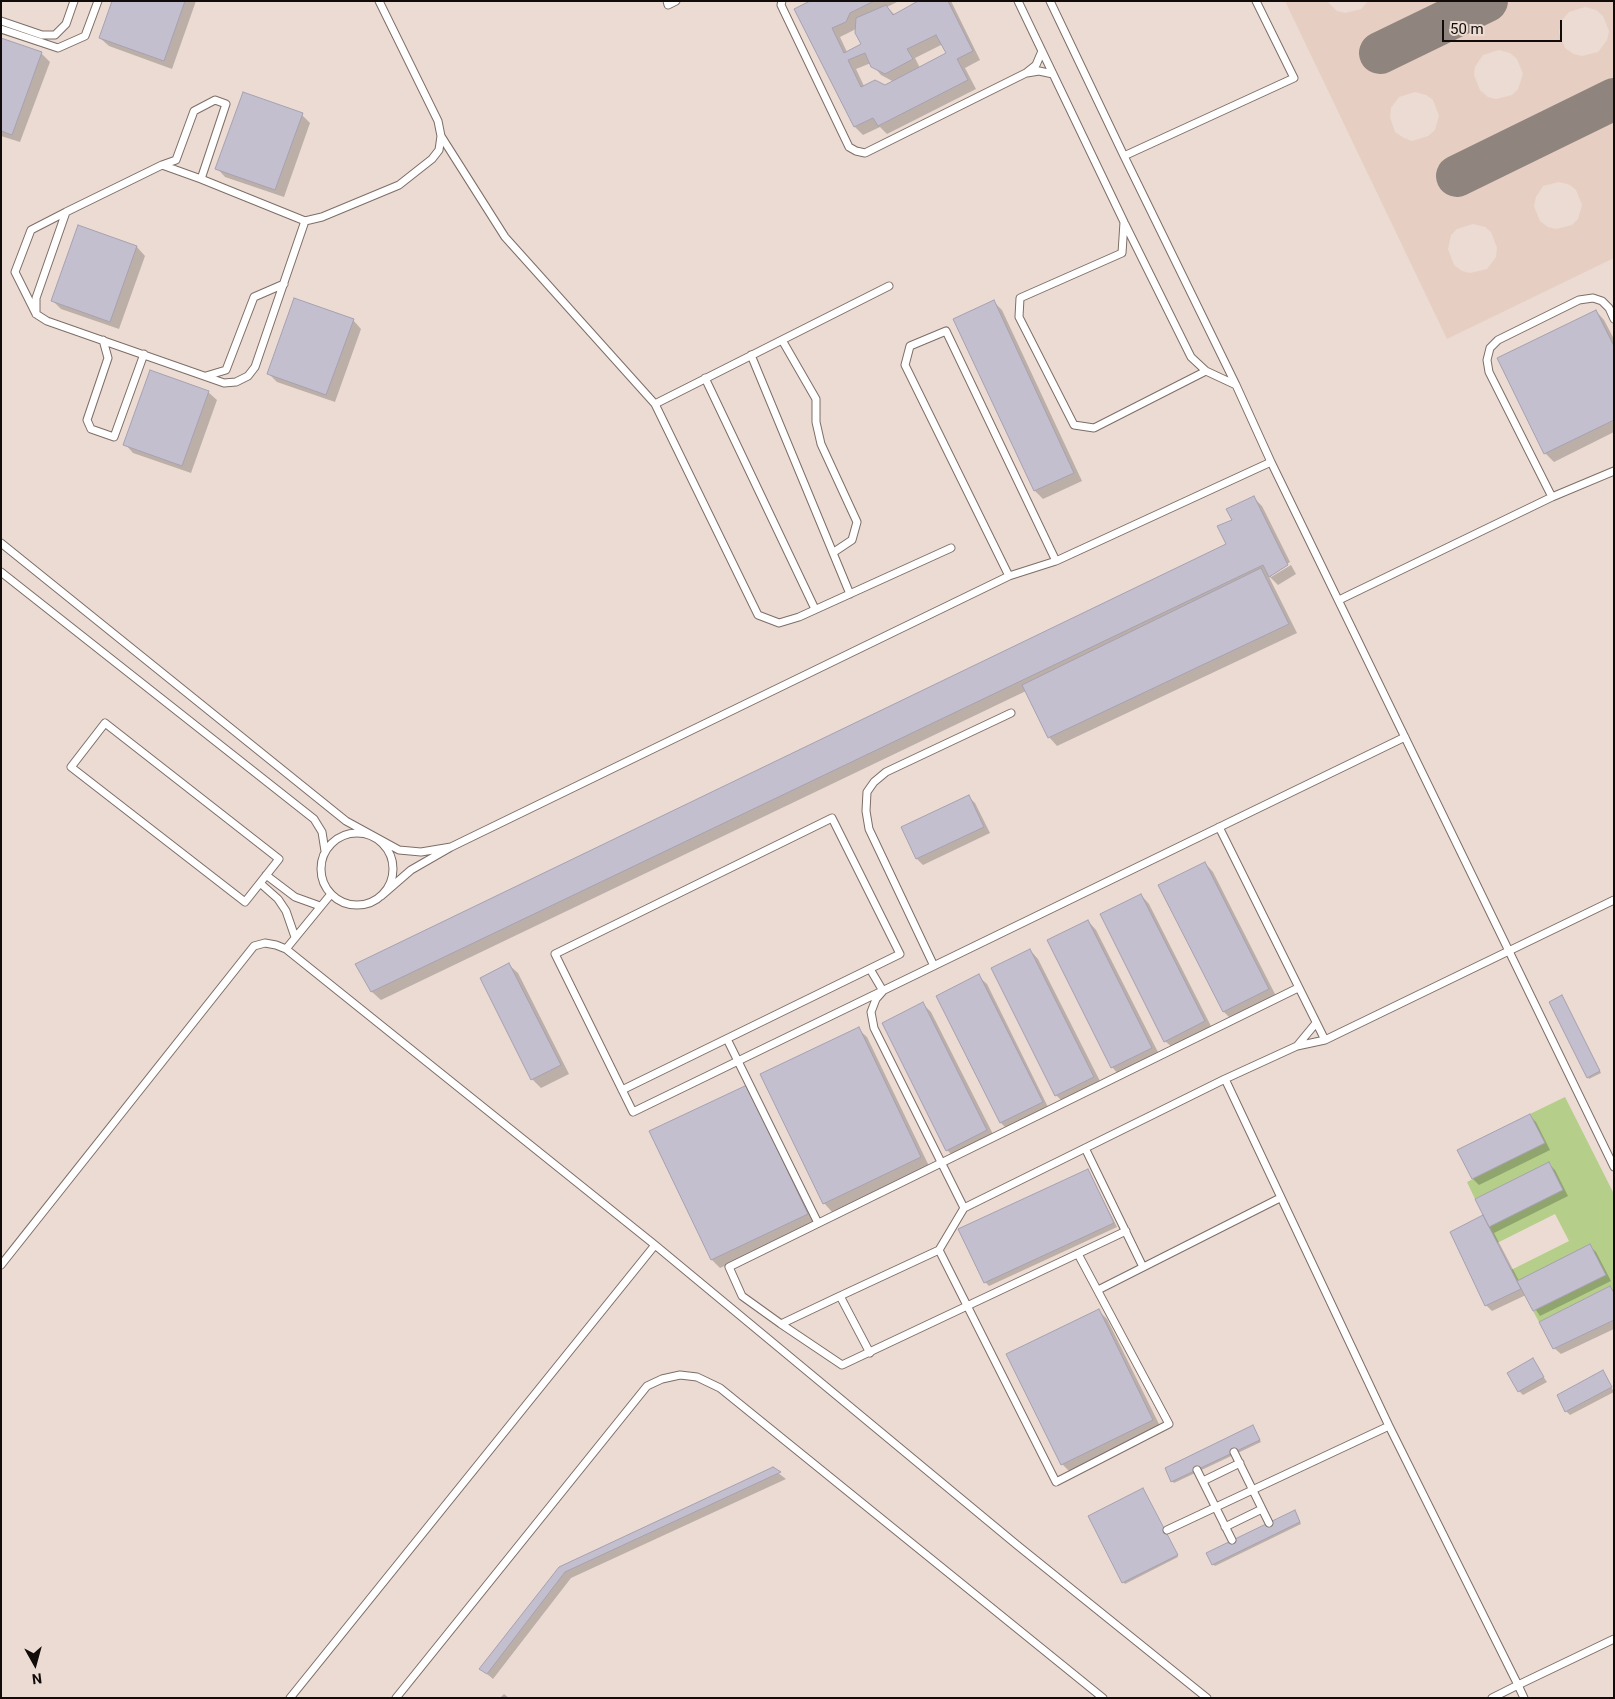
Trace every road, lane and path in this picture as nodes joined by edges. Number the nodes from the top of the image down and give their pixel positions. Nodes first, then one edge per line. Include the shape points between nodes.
1 (74, 1) edge
2 (98, 1) edge
3 (379, 1) edge
4 (667, 1) edge
5 (676, 1) edge
6 (782, 1) edge
7 (1018, 1) edge
8 (1050, 1) edge
9 (1256, 1) edge
10 (1, 21) edge
11 (1, 29) edge
12 (1042, 52) junction
13 (1026, 73) junction
14 (1053, 74) junction
15 (441, 136) junction
16 (1124, 156) junction
17 (162, 165) junction
18 (201, 179) junction
19 (66, 212) junction
20 (305, 221) junction
21 (1124, 222) junction
22 (284, 284) junction
23 (889, 286) dead end
24 (36, 314) junction
25 (1614, 319) edge
26 (103, 340) junction
27 (782, 340) junction
28 (144, 354) junction
29 (751, 355) junction
30 (1206, 372) junction
31 (206, 376) junction
32 (706, 378) junction
33 (1236, 385) junction
34 (655, 404) junction
35 (1271, 462) junction
36 (1614, 471) edge
37 (1552, 497) junction
38 (1, 543) edge
39 (951, 548) dead end
40 (834, 552) junction
41 (1056, 561) junction
42 (1, 572) edge
43 (1009, 576) junction
44 (850, 594) junction
45 (1339, 600) junction
46 (815, 609) junction
47 (1011, 713) dead end
48 (1405, 737) junction
49 (1219, 827) junction
50 (376, 838) junction
51 (451, 848) junction
52 (326, 851) junction
53 (266, 875) junction
54 (260, 883) junction
55 (330, 894) junction
56 (381, 896) junction
57 (1614, 900) edge
58 (320, 906) junction
59 (295, 937) junction
60 (286, 949) junction
61 (1508, 952) junction
62 (934, 966) junction
63 (870, 968) junction
64 (1298, 988) junction
65 (884, 991) junction
66 (1316, 1023) junction
67 (727, 1039) junction
68 (1325, 1040) junction
69 (1297, 1046) junction
70 (738, 1061) junction
71 (1225, 1079) junction
72 (622, 1090) junction
73 (1085, 1148) junction
74 (941, 1163) junction
75 (1614, 1167) edge
76 (1280, 1198) junction
77 (964, 1208) junction
78 (818, 1223) junction
79 (1126, 1231) junction
80 (655, 1246) junction
81 (940, 1250) junction
82 (1078, 1254) junction
83 (1, 1265) edge
84 (1143, 1267) junction
85 (1098, 1290) junction
86 (840, 1296) junction
87 (968, 1306) junction
88 (781, 1324) junction
89 (870, 1353) junction
90 (1389, 1426) junction
91 (1234, 1452) dead end
92 (1240, 1463) junction
93 (1197, 1470) dead end
94 (1203, 1481) junction
95 (1253, 1490) junction
96 (1216, 1508) junction
97 (1262, 1509) junction
98 (1269, 1522) dead end
99 (1225, 1527) junction
100 (1168, 1530) dead end
101 (1232, 1540) dead end
102 (1614, 1639) edge
103 (1518, 1685) junction
104 (290, 1698) edge
105 (396, 1698) edge
106 (1103, 1698) edge
107 (1207, 1698) edge
108 (1492, 1698) edge
109 (1524, 1698) edge

1 - 10 lane via 66,24 55,35 42,35
2 - 11 lane via 86,36 58,48
3 - 15 lane via 438,121
4 - 5 lane via 668,5
6 - 13 lane via 781,5 849,147 856,151 865,153
7 - 12 lane
8 - 16 lane
9 - 16 lane via 1294,78
12 - 13 lane via 1036,65
12 - 14 lane
13 - 14 lane
14 - 21 lane
15 - 20 lane via 439,150 432,159 400,185
15 - 34 lane via 504,237
16 - 33 lane
17 - 18 lane
17 - 18 lane via 176,160 194,111 216,100 226,104
17 - 19 lane
18 - 20 lane
19 - 24 lane via 36,298
19 - 24 lane via 31,230 15,272
20 - 22 lane
21 - 30 lane via 1190,356
21 - 30 lane via 1122,252 1020,298 1019,317 1074,425 1094,428
22 - 31 lane via 254,297 226,370
22 - 31 lane via 255,367 248,376 224,383
23 - 27 lane
24 - 26 lane
25 - 37 lane via 1602,301 1593,298 1580,300 1498,340 1490,348 1489,372
26 - 28 lane
26 - 28 lane via 108,358 87,420 91,429 114,437
27 - 29 lane
27 - 40 lane via 816,399 816,422 821,444 858,522 852,540
28 - 31 lane
29 - 32 lane
29 - 40 lane
30 - 33 lane
32 - 34 lane
32 - 46 lane
33 - 35 lane
34 - 46 lane via 758,616 779,623
35 - 41 lane
35 - 45 lane
36 - 37 lane
37 - 45 lane
38 - 50 lane via 328,807 359,830
39 - 44 lane
40 - 44 lane
41 - 43 lane
41 - 43 lane via 946,331 910,346 906,365
42 - 52 lane via 314,819 322,832
43 - 51 lane
44 - 46 lane
45 - 48 lane
47 - 62 lane via 886,772 867,792 869,829
48 - 49 lane
48 - 61 lane
49 - 62 lane
49 - 64 lane
50 - 51 lane via 399,850 421,852
50 - 52 lane via 353,833 333,842
50 - 56 lane via 386,846 392,858 390,885
51 - 56 lane via 411,870
52 - 55 lane via 321,873
53 - 54 lane
53 - 54 lane via 279,859 105,723 71,767 245,902
53 - 58 lane via 295,897
54 - 59 lane via 286,911
55 - 56 lane via 355,905 369,903
55 - 58 lane
57 - 61 lane
58 - 59 lane
59 - 60 lane
60 - 80 lane
60 - 83 lane via 276,944 254,946
61 - 68 lane
61 - 75 lane
62 - 65 lane
63 - 65 lane
63 - 67 lane
63 - 72 lane via 900,954 832,818 555,954
64 - 66 lane
64 - 74 lane
65 - 70 lane
65 - 74 lane via 876,999 871,1012 874,1028
66 - 68 lane
66 - 69 lane
67 - 70 lane
67 - 72 lane
68 - 69 lane
69 - 71 lane
70 - 72 lane via 633,1112
70 - 78 lane
71 - 73 lane
71 - 76 lane
73 - 77 lane
73 - 79 lane
74 - 77 lane
74 - 78 lane
76 - 84 lane
76 - 90 lane
77 - 81 lane
78 - 88 lane via 729,1267 742,1296
79 - 82 lane
79 - 84 lane
80 - 104 lane
80 - 107 lane
81 - 86 lane
81 - 87 lane
82 - 85 lane
82 - 87 lane
84 - 85 lane
85 - 87 lane via 1169,1424 1056,1482
86 - 88 lane
86 - 89 lane
87 - 89 lane
88 - 89 lane via 842,1365
90 - 95 lane
90 - 103 lane
91 - 92 lane
92 - 94 lane
92 - 95 lane
93 - 94 lane
94 - 96 lane
95 - 96 lane
95 - 97 lane
96 - 99 lane
96 - 100 lane
97 - 98 lane
97 - 99 lane
99 - 101 lane
102 - 103 lane
103 - 108 lane
103 - 109 lane
105 - 106 lane via 647,1386 680,1375 697,1377 720,1388

